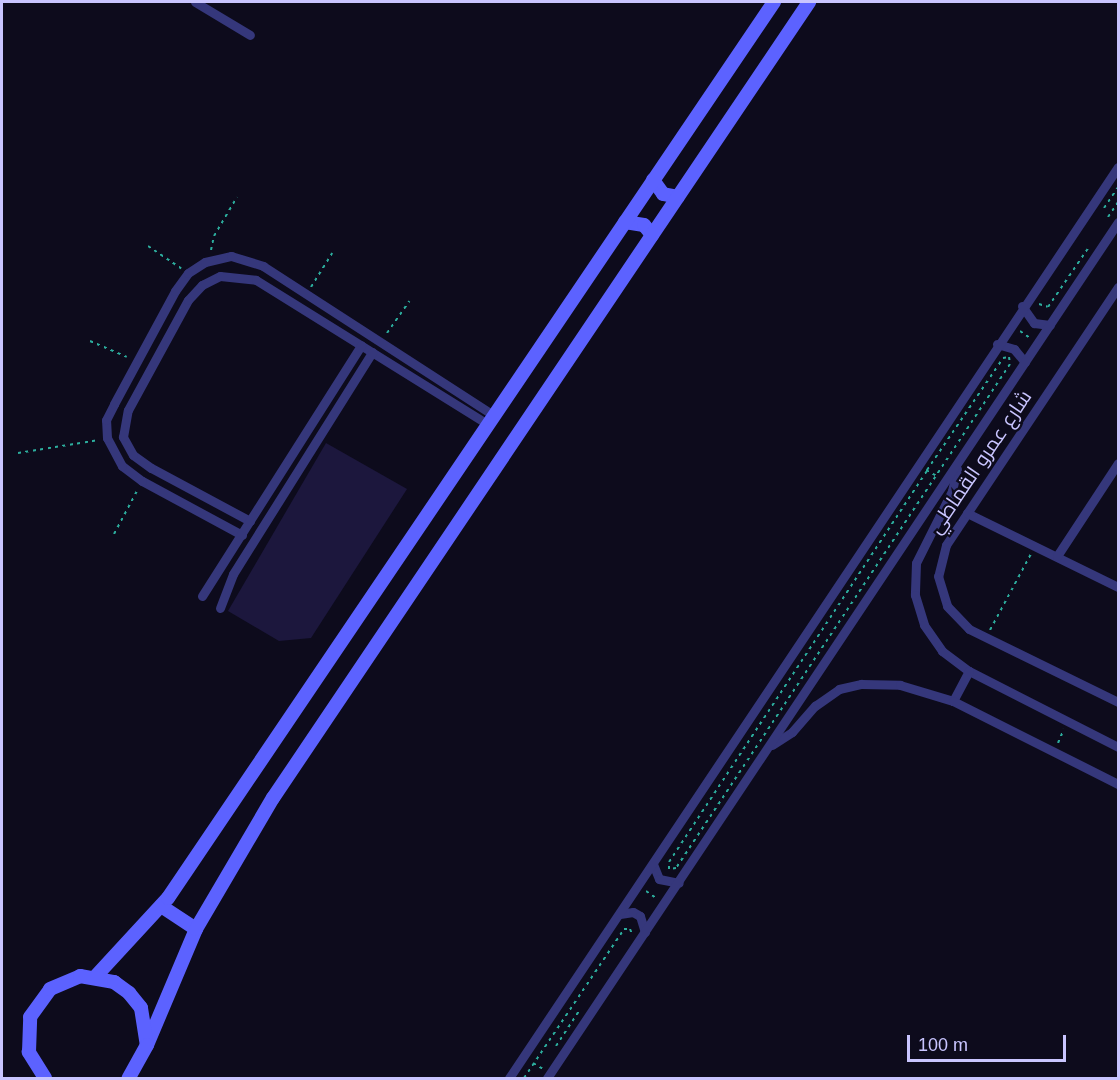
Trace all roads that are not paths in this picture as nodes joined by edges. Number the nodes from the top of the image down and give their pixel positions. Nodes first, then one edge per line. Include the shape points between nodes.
1 (195, 2) edge
2 (774, 2) edge
3 (809, 2) edge
4 (250, 35) dead end
5 (1119, 167) edge
6 (653, 180) junction
7 (678, 197) junction
8 (625, 222) junction
9 (1119, 222) edge
10 (652, 236) junction
11 (1119, 287) edge
12 (1119, 295) edge
13 (1110, 301) junction
14 (1022, 306) junction
15 (1050, 325) junction
16 (998, 344) junction
17 (361, 345) junction
18 (372, 352) junction
19 (140, 359) junction
20 (1025, 362) junction
21 (155, 364) junction
22 (443, 382) junction
23 (437, 393) junction
24 (492, 421) junction
25 (957, 464) junction
26 (1117, 468) edge
27 (967, 513) junction
28 (250, 521) junction
29 (242, 535) junction
30 (228, 556) junction
31 (1057, 556) junction
32 (240, 563) junction
33 (1119, 587) edge
34 (202, 596) dead end
35 (220, 608) dead end
36 (969, 671) junction
37 (953, 701) junction
38 (1119, 702) edge
39 (1119, 747) edge
40 (768, 749) junction
41 (1119, 784) edge
42 (653, 864) junction
43 (679, 883) junction
44 (161, 906) junction
45 (620, 914) junction
46 (196, 929) junction
47 (645, 932) junction
48 (96, 976) junction
49 (147, 1045) junction
50 (136, 1076) edge
51 (549, 1076) edge
52 (45, 1078) edge
53 (509, 1078) edge

1 - 4 street
2 - 6 street
3 - 7 street
5 - 14 street
6 - 7 street via 663,194
6 - 8 street
7 - 10 street
8 - 10 street via 644,225
8 - 24 street
9 - 15 street
10 - 46 street via 273,798
11 - 13 street, شارع عمرو القماطي
12 - 13 street, شارع عمرو القماطي
13 - 27 street, شارع عمرو القماطي
14 - 15 street via 1034,323
14 - 16 street
15 - 20 street
16 - 20 street via 1014,349
16 - 42 street via 922,468 851,566
17 - 18 street
17 - 21 street via 256,280 220,276 202,285 188,300
17 - 28 street
18 - 23 street
18 - 32 street
19 - 21 street
19 - 22 street via 188,273 214,258 247,259 308,292
19 - 29 street via 106,420 107,438 122,466 142,482
20 - 25 street
21 - 28 street via 124,423 127,446 151,468
22 - 23 street
22 - 24 street
23 - 24 street
24 - 44 street
25 - 36 street via 952,490 919,552 915,595 932,639
25 - 40 street
26 - 31 street
27 - 31 street
27 - 38 street, شارع عمرو القماطي via 946,545 938,576 940,592 957,619 986,639
28 - 29 street
29 - 30 street
30 - 32 street
30 - 34 street
31 - 33 street
32 - 35 street
36 - 37 street
36 - 39 street
37 - 40 street via 900,685 848,686 822,700 792,732
37 - 41 street
40 - 43 street
42 - 43 street via 659,879
42 - 45 street
43 - 47 street
44 - 46 street
44 - 48 street
45 - 47 street via 640,916
45 - 53 street
46 - 49 street
47 - 51 street
48 - 49 street via 129,993 144,1017
48 - 52 street via 66,980 50,989 30,1017 29,1052
49 - 50 street

